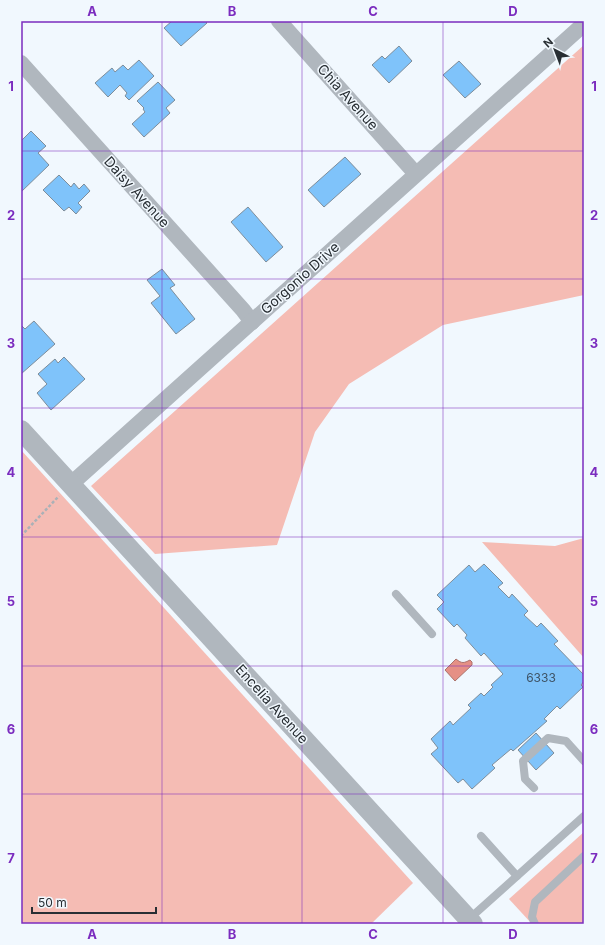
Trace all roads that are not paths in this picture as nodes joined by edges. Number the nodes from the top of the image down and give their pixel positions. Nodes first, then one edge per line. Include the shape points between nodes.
1 (279, 21) edge
2 (582, 23) edge
3 (21, 63) edge
4 (416, 174) junction
5 (252, 322) junction
6 (21, 430) edge
7 (70, 484) junction
8 (396, 594) dead end
9 (432, 634) dead end
10 (584, 761) edge
11 (534, 788) dead end
12 (584, 816) edge
13 (481, 836) dead end
14 (584, 856) edge
15 (517, 876) junction
16 (471, 922) edge
17 (535, 924) edge

1 - 4 street, Chia Avenue
2 - 4 street, Gorgonio Drive
3 - 5 street, Daisy Avenue
4 - 5 street, Gorgonio Drive
5 - 7 street, Gorgonio Drive
6 - 7 street, Encelia Avenue
7 - 16 street, Encelia Avenue
8 - 9 lane
10 - 11 lane via 566,741 548,738 523,761 525,779
12 - 15 lane
13 - 15 lane
14 - 17 lane via 535,902 532,917
15 - 16 lane

